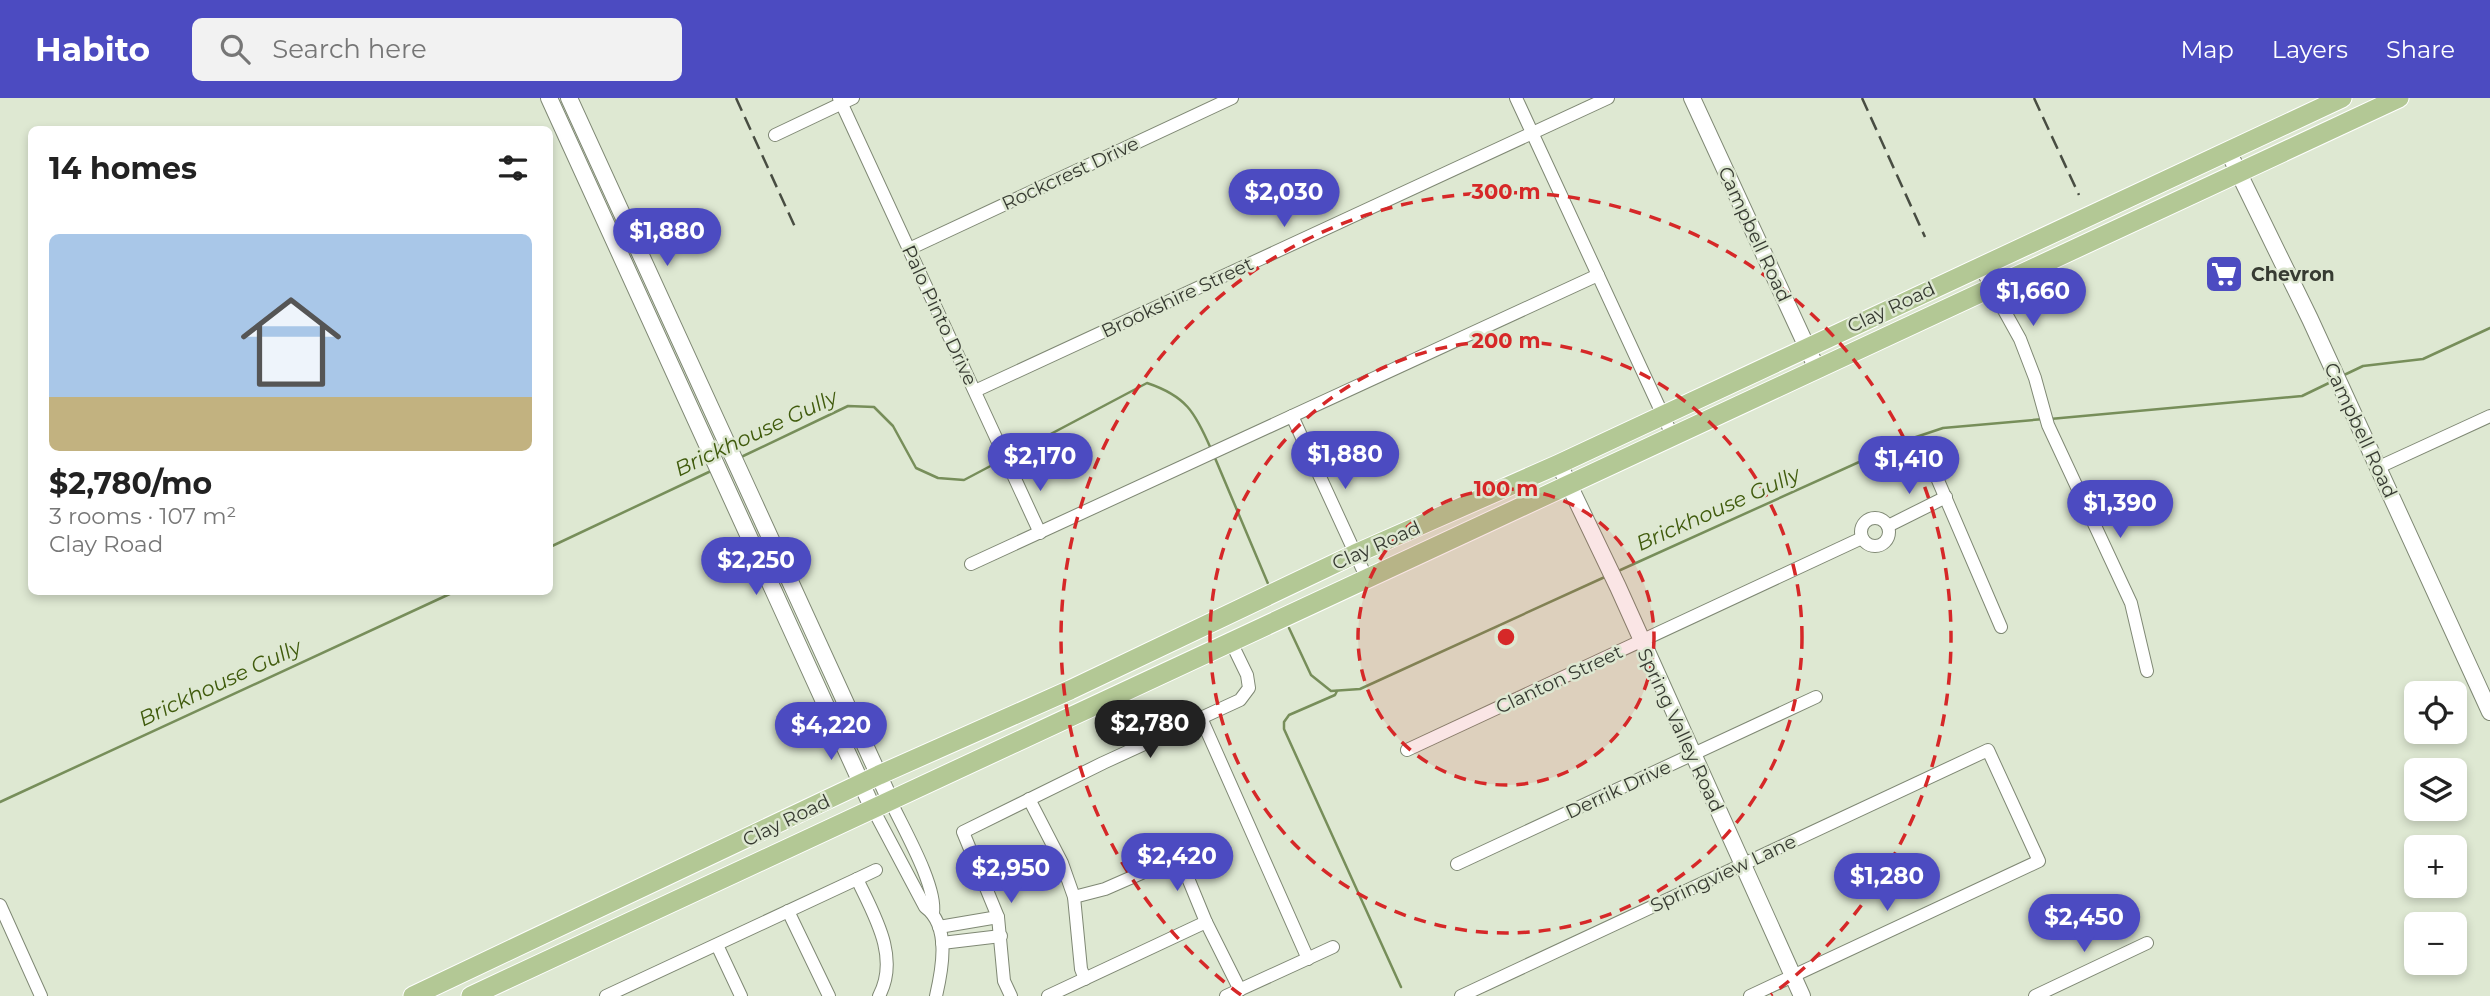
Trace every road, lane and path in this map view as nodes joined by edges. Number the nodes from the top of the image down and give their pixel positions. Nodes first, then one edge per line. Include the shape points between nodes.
1 (550, 98) edge
2 (569, 98) edge
3 (1232, 98) edge
4 (1516, 98) edge
5 (1608, 98) edge
6 (1692, 98) edge
7 (2342, 98) edge
8 (2399, 98) edge
9 (844, 100) edge
10 (2377, 103) edge
11 (1533, 133) junction
12 (775, 135) dead end
13 (2228, 150) junction
14 (2241, 171) junction
15 (909, 248) junction
16 (1979, 265) junction
17 (1598, 275) junction
18 (1993, 287) junction
19 (1926, 290) junction
20 (1931, 316) junction
21 (1807, 347) junction
22 (1817, 369) junction
23 (975, 391) junction
24 (1662, 414) junction
25 (1292, 416) junction
26 (2490, 416) edge
27 (1673, 437) junction
28 (1925, 450) dead end
29 (1559, 464) junction
30 (2379, 467) junction
31 (725, 486) junction
32 (1570, 486) junction
33 (747, 488) junction
34 (1945, 497) junction
35 (1888, 526) junction
36 (1040, 533) junction
37 (1862, 538) junction
38 (1355, 554) junction
39 (971, 564) dead end
40 (1368, 581) junction
41 (801, 605) junction
42 (784, 612) junction
43 (2001, 628) dead end
44 (1640, 641) junction
45 (1231, 642) junction
46 (2147, 671) dead end
47 (1070, 690) junction
48 (1816, 697) dead end
49 (2490, 712) edge
50 (1078, 713) junction
51 (1202, 720) junction
52 (1407, 750) dead end
53 (1692, 755) junction
54 (879, 775) junction
55 (860, 784) junction
56 (1029, 799) junction
57 (882, 806) junction
58 (1457, 863) dead end
59 (1742, 864) junction
60 (876, 870) dead end
61 (857, 879) junction
62 (1074, 897) junction
63 (0, 905) edge
64 (789, 911) junction
65 (933, 913) junction
66 (589, 915) junction
67 (998, 917) junction
68 (1206, 922) junction
69 (939, 927) junction
70 (1001, 936) junction
71 (598, 937) junction
72 (942, 943) junction
73 (2147, 943) dead end
74 (717, 945) junction
75 (1333, 947) dead end
76 (1308, 959) junction
77 (1793, 976) junction
78 (1086, 979) junction
79 (1240, 990) junction
80 (423, 994) edge
81 (41, 996) edge
82 (471, 996) edge
83 (607, 996) edge
84 (741, 996) edge
85 (829, 996) edge
86 (879, 996) edge
87 (936, 996) edge
88 (1011, 996) edge
89 (1048, 996) edge
90 (1226, 996) edge
91 (1461, 996) edge
92 (1750, 996) edge
93 (1802, 996) edge
94 (2035, 996) edge

1 - 31 street
2 - 33 street
3 - 15 street, Rockcrest Drive
4 - 11 street
5 - 11 street, Brookshire Street
6 - 21 street, Campbell Road
7 - 13 main road, Clay Road
8 - 10 main road, Clay Road
9 - 12 street
9 - 15 street, Palo Pinto Drive
10 - 14 main road, Clay Road
11 - 17 street
11 - 23 street, Brookshire Street
13 - 14 street, Campbell Road
13 - 16 main road, Clay Road
14 - 18 main road, Clay Road
14 - 30 street, Campbell Road
15 - 23 street, Palo Pinto Drive
16 - 18 street
16 - 19 main road, Clay Road
17 - 24 street
17 - 25 street
18 - 20 main road, Clay Road
18 - 46 street via 2020,339 2048,425 2131,603
19 - 20 main road
19 - 21 main road, Clay Road
20 - 22 main road, Clay Road
21 - 22 street, Campbell Road
21 - 24 main road, Clay Road
22 - 27 main road, Clay Road
23 - 36 street, Palo Pinto Drive
24 - 27 street
24 - 29 main road, Clay Road
25 - 36 street
25 - 38 street
26 - 30 street
27 - 32 main road, Clay Road
28 - 34 street
29 - 32 street, Spring Valley Road
29 - 38 main road, Clay Road
30 - 49 street, Campbell Road
31 - 33 street
31 - 42 street
32 - 40 main road, Clay Road
32 - 44 street, Spring Valley Road
33 - 41 street
34 - 35 street, Clanton Street
34 - 43 street
35 - 37 street, Clanton Street via 1880,519 1869,520 1862,527
35 - 37 street, Clanton Street via 1889,537 1881,545 1870,545
36 - 39 street
37 - 44 street, Clanton Street
38 - 40 street
38 - 47 main road, Clay Road
40 - 45 main road, Clay Road
41 - 42 street
41 - 54 street
42 - 55 street
44 - 52 street, Clanton Street
44 - 53 street, Spring Valley Road
45 - 50 main road, Clay Road
45 - 51 street via 1249,688 1240,700
47 - 50 main road
47 - 54 main road, Clay Road
48 - 53 street, Derrik Drive
50 - 57 main road, Clay Road
51 - 56 street
51 - 76 street
53 - 58 street, Derrik Drive
53 - 59 street, Spring Valley Road
54 - 55 main road, Clay Road
54 - 57 street
55 - 57 street
55 - 66 main road, Clay Road
56 - 62 street
56 - 67 street via 963,832
57 - 65 street via 925,907
57 - 65 street via 929,888
57 - 71 main road, Clay Road
59 - 77 street, Spring Valley Road
59 - 77 street, Springview Lane via 1988,750 2039,861
59 - 91 street, Springview Lane
60 - 61 street
61 - 64 street
61 - 86 street via 883,935 887,957 885,985
62 - 68 street via 1169,861 1184,866
62 - 78 street via 1081,970
63 - 81 street
64 - 74 street
64 - 85 street
65 - 69 street
66 - 71 main road
66 - 80 main road, Clay Road
67 - 69 street
67 - 70 street
68 - 78 street
68 - 79 street
69 - 72 street
70 - 72 street
70 - 88 street via 1004,981
71 - 82 main road, Clay Road
72 - 87 street
73 - 94 street
74 - 83 street
74 - 84 street
75 - 76 street
76 - 79 street
77 - 92 street
77 - 93 street, Spring Valley Road
78 - 89 street
79 - 90 street

